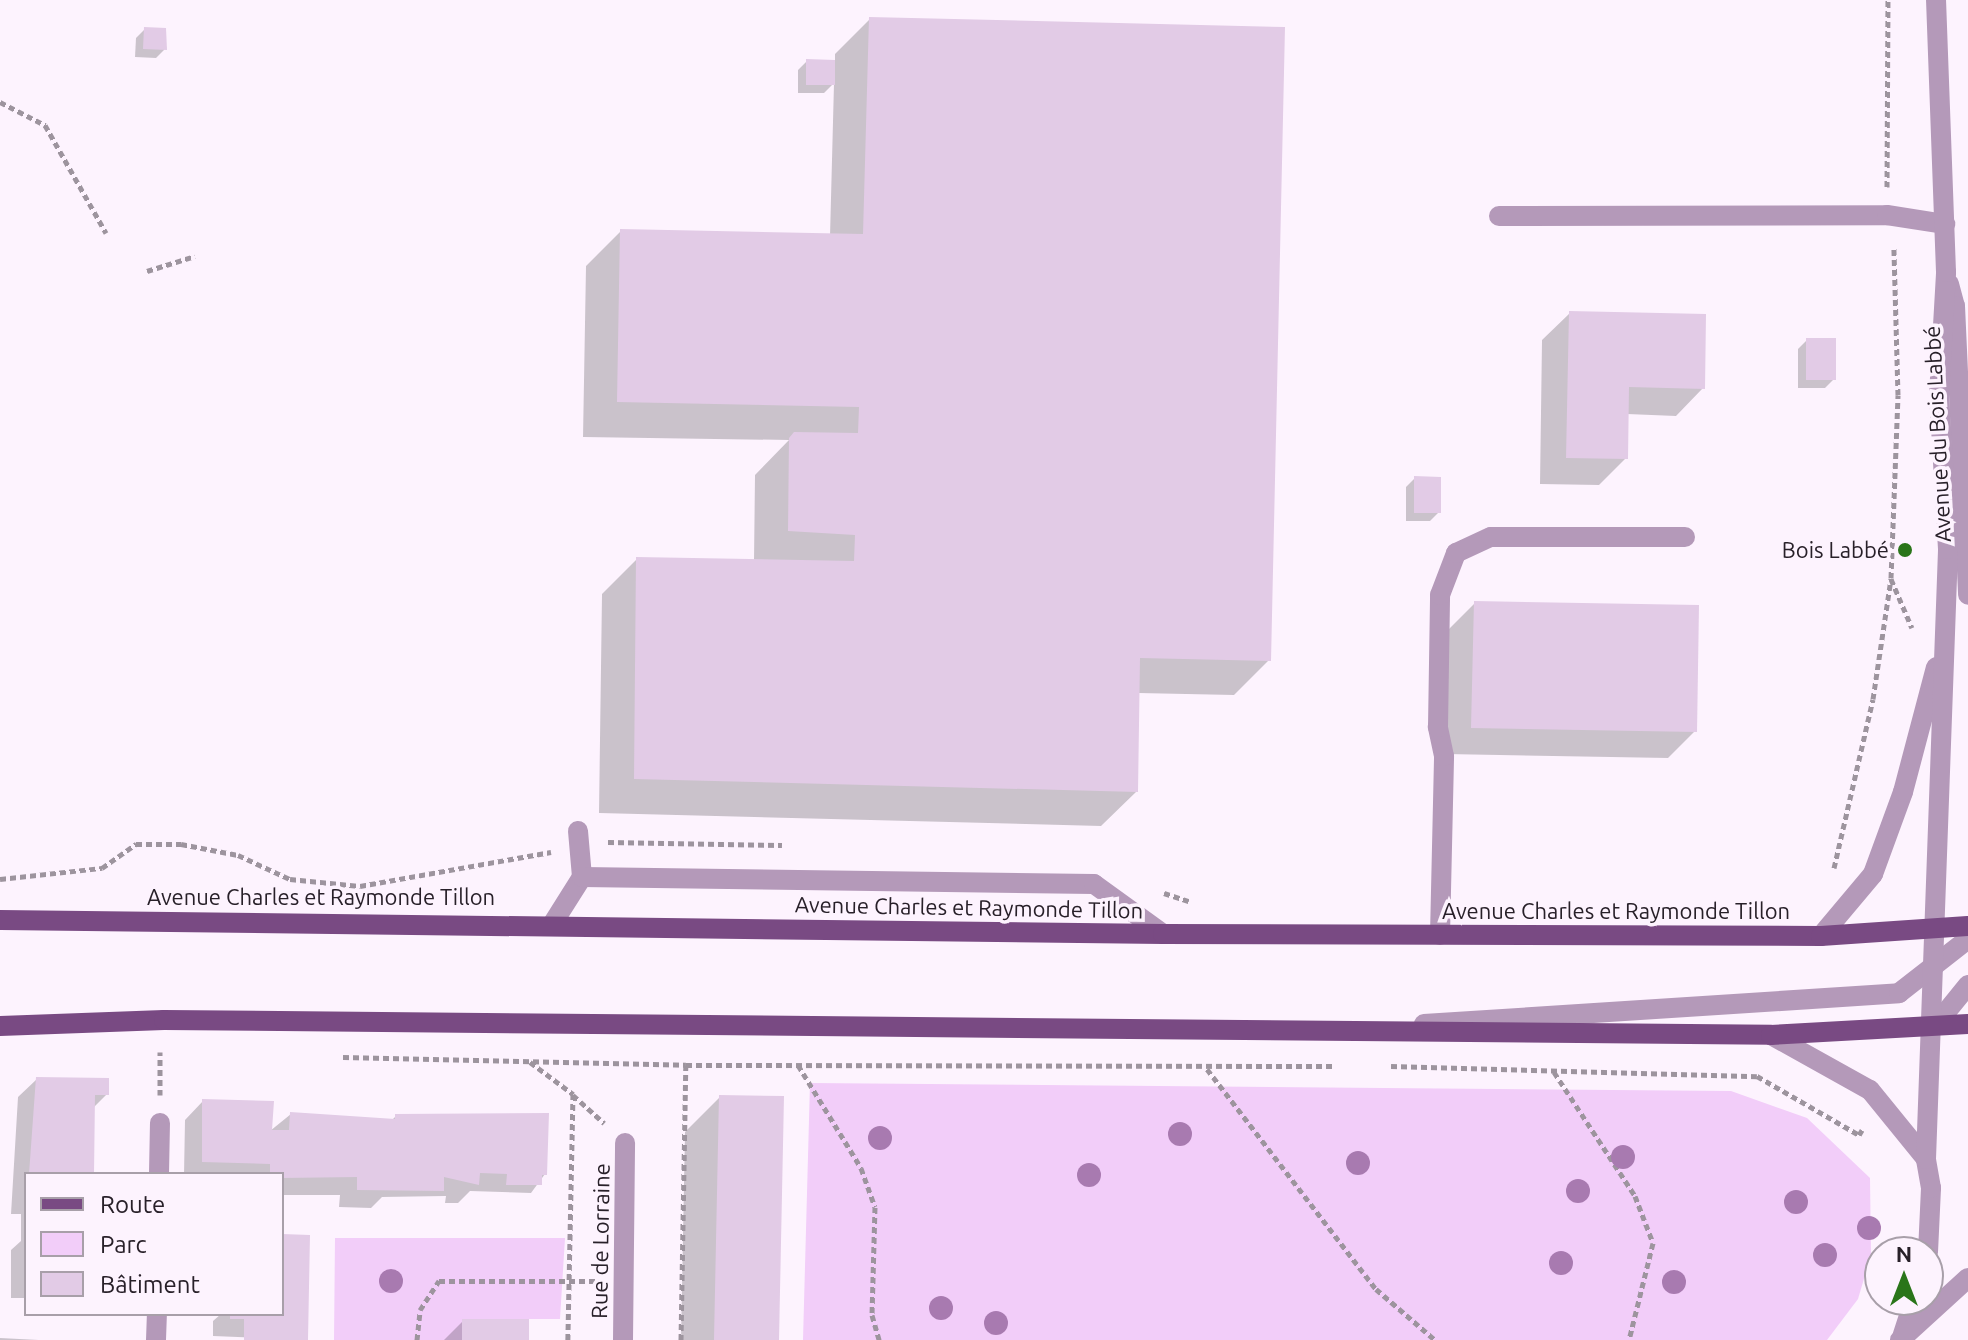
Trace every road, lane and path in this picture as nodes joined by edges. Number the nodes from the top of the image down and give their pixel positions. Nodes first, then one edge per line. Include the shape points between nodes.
1 (1888, 0) edge
2 (1936, 0) edge
3 (0, 102) edge
4 (1887, 215) junction
5 (1499, 216) dead end
6 (1945, 224) junction
7 (106, 233) dead end
8 (195, 256) dead end
9 (147, 271) dead end
10 (1946, 272) junction
11 (1685, 537) dead end
12 (1968, 595) edge
13 (1942, 648) junction
14 (578, 838) junction
15 (793, 845) dead end
16 (1828, 875) dead end
17 (582, 877) junction
18 (0, 879) edge
19 (1150, 889) dead end
20 (1205, 901) dead end
21 (0, 920) edge
22 (553, 923) junction
23 (1968, 926) edge
24 (1936, 928) junction
25 (1163, 934) junction
26 (1440, 935) junction
27 (1821, 936) junction
28 (1968, 939) edge
29 (1936, 964) junction
30 (1968, 985) edge
31 (1968, 1024) edge
32 (0, 1026) edge
33 (1934, 1027) junction
34 (1328, 1031) junction
35 (1771, 1035) junction
36 (160, 1052) junction
37 (175, 1052) dead end
38 (146, 1053) dead end
39 (329, 1056) dead end
40 (529, 1061) junction
41 (686, 1065) junction
42 (798, 1065) junction
43 (1338, 1066) dead end
44 (1384, 1066) dead end
45 (1207, 1069) junction
46 (1554, 1071) junction
47 (573, 1094) junction
48 (160, 1123) joint
49 (1859, 1135) dead end
50 (625, 1143) joint
51 (1926, 1159) junction
52 (159, 1172) edge
53 (1929, 1236) edge
54 (1968, 1278) edge
55 (570, 1281) junction
56 (624, 1281) junction
57 (157, 1316) edge
58 (1909, 1316) edge
59 (1901, 1338) edge
60 (156, 1340) edge
61 (417, 1340) edge
62 (568, 1340) edge
63 (623, 1340) edge
64 (681, 1340) edge
65 (879, 1340) edge
66 (1435, 1340) edge
67 (1629, 1340) edge

1 - 4 path
2 - 6 street, Avenue du Bois Labbé
3 - 7 path via 45,125
4 - 5 street
4 - 6 street
4 - 16 path via 1897,282 1891,578 1863,752 1836,865
6 - 10 street, Avenue du Bois Labbé
8 - 9 path
10 - 12 street, Avenue du Bois Labbé via 1955,306
10 - 13 street, Avenue du Bois Labbé via 1939,395 1948,549
11 - 26 street via 1491,537 1456,553 1440,595
13 - 24 street, Avenue du Bois Labbé
13 - 27 street, Avenue du Bois Labbé via 1903,792 1873,874
14 - 15 path
14 - 17 street
14 - 18 path via 360,886 290,879 238,855 181,844 136,844 102,868
17 - 22 street
17 - 25 street via 1094,884
19 - 20 path
21 - 22 main road, Avenue Charles et Raymonde Tillon
22 - 25 main road, Avenue Charles et Raymonde Tillon
23 - 24 main road, Avenue Charles et Raymonde Tillon
24 - 27 main road, Avenue Charles et Raymonde Tillon
24 - 29 street
25 - 26 main road, Avenue Charles et Raymonde Tillon
26 - 27 main road, Avenue Charles et Raymonde Tillon
28 - 29 street
29 - 33 street
29 - 34 street via 1899,993
30 - 33 street
31 - 33 main road
32 - 34 main road via 164,1020
33 - 35 main road
33 - 51 street
34 - 35 main road
35 - 51 street via 1870,1090
36 - 37 path
36 - 38 path
36 - 48 path
39 - 40 path
40 - 41 path
40 - 47 path
41 - 42 path
41 - 64 path
42 - 45 path
42 - 65 path via 861,1168 875,1207 872,1315
43 - 45 path
44 - 46 path
45 - 66 path via 1376,1289
46 - 49 path via 1757,1076
46 - 67 path via 1635,1196 1653,1243
47 - 50 path
47 - 55 path
48 - 52 street
50 - 56 street, Rue de Lorraine
51 - 53 street
54 - 59 street
55 - 56 path
55 - 61 path via 439,1281 420,1310
55 - 62 path
56 - 63 street, Rue de Lorraine
57 - 60 street
58 - 59 street

